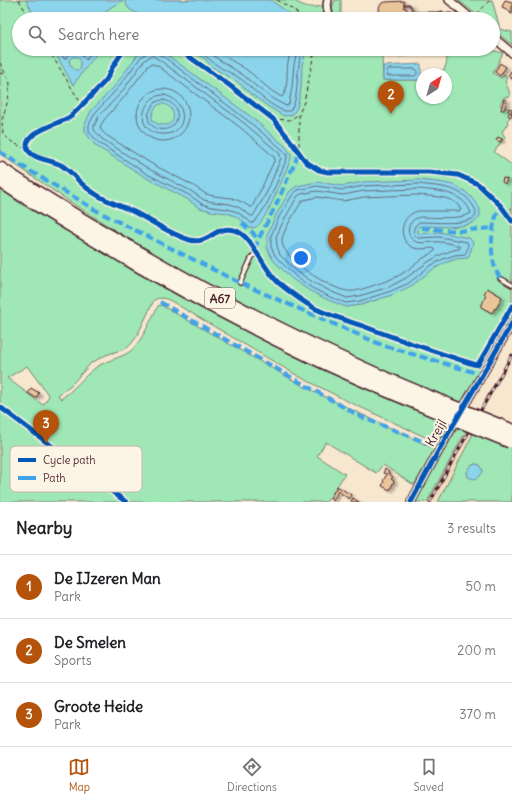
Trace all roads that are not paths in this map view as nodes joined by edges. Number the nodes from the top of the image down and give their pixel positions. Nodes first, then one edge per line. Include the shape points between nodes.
1 (328, 0) edge
2 (449, 0) edge
3 (328, 12) edge
4 (464, 12) edge
5 (500, 43) edge
6 (512, 53) edge
7 (0, 169) edge
8 (0, 180) edge
9 (256, 252) dead end
10 (500, 278) dead end
11 (240, 283) dead end
12 (512, 285) edge
13 (512, 323) edge
14 (448, 411) junction
15 (512, 438) edge
16 (411, 502) edge

1 - 3 street
2 - 4 street
5 - 6 street
7 - 14 highway, A67 via 102,233 184,280
8 - 14 highway, A67 via 98,242 248,325 368,382
9 - 11 lane
10 - 12 lane
13 - 16 street, Kreijl
14 - 15 highway, A67, bridge

